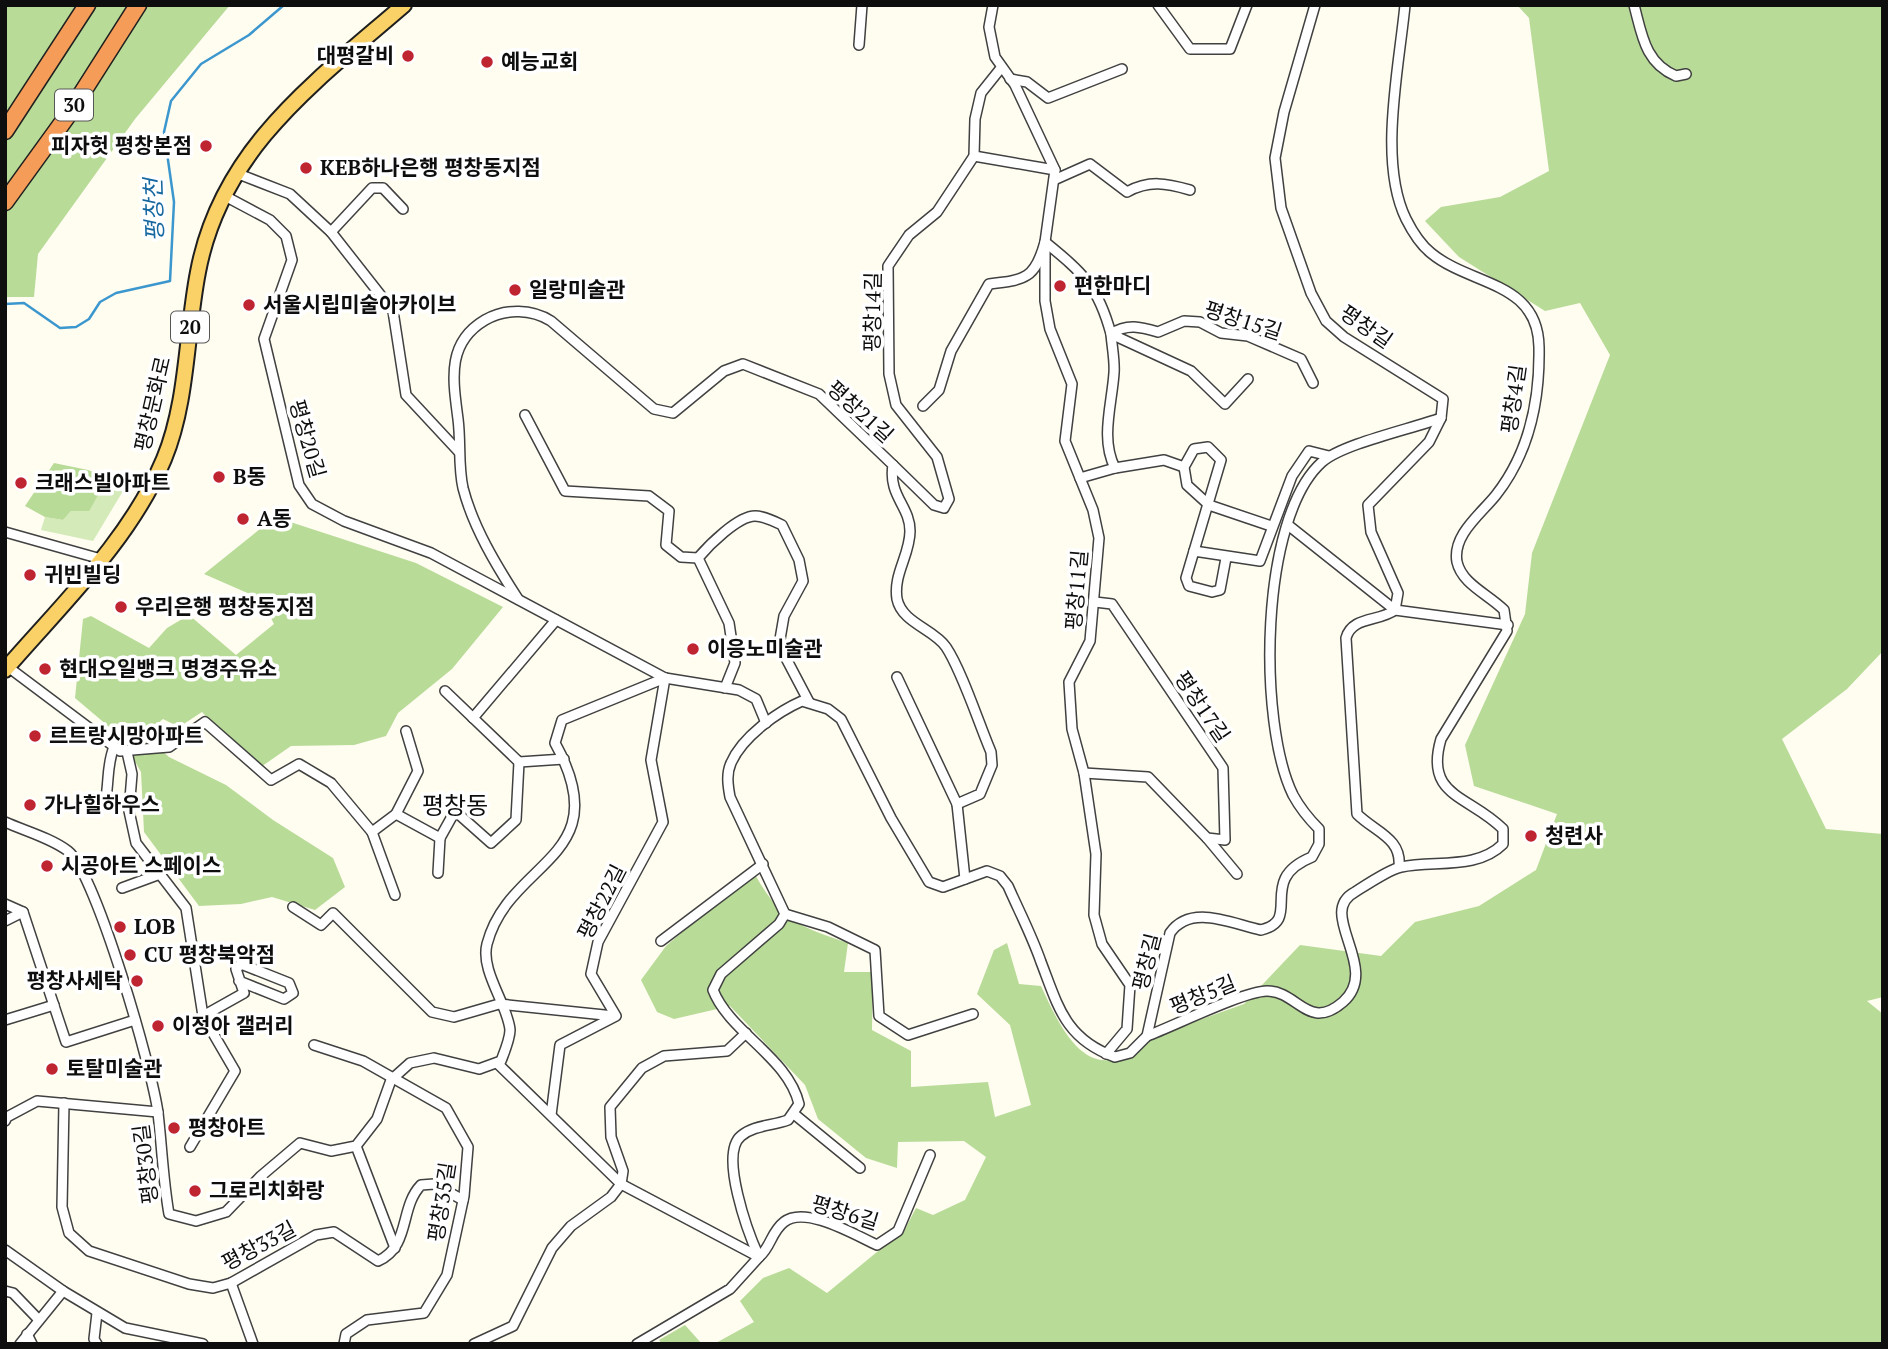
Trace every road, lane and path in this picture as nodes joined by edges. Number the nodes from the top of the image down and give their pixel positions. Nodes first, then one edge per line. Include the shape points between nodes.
1 (87, 5) edge
2 (138, 5) edge
3 (404, 5) edge
4 (862, 5) edge
5 (993, 5) edge
6 (1158, 5) edge
7 (1247, 5) edge
8 (1315, 5) edge
9 (1405, 5) edge
10 (1634, 5) edge
11 (859, 45) dead end
12 (1000, 68) junction
13 (1122, 69) dead end
14 (1686, 74) dead end
15 (1009, 79) junction
16 (5, 131) edge
17 (975, 156) junction
18 (1055, 170) junction
19 (236, 173) junction
20 (1054, 180) junction
21 (1190, 190) dead end
22 (223, 195) junction
23 (5, 202) edge
24 (402, 209) dead end
25 (331, 232) junction
26 (1045, 242) junction
27 (1111, 334) junction
28 (1248, 379) dead end
29 (1313, 383) dead end
30 (923, 406) dead end
31 (525, 415) dead end
32 (1441, 418) junction
33 (459, 453) junction
34 (1329, 456) junction
35 (893, 465) junction
36 (1184, 467) junction
37 (1115, 468) junction
38 (1080, 478) junction
39 (1209, 505) junction
40 (1288, 525) junction
41 (1271, 526) junction
42 (5, 532) edge
43 (1194, 551) junction
44 (101, 558) junction
45 (698, 558) junction
46 (1226, 558) junction
47 (517, 599) junction
48 (1095, 602) junction
49 (1395, 610) junction
50 (556, 620) junction
51 (1508, 625) junction
52 (6, 668) edge
53 (897, 677) dead end
54 (665, 678) junction
55 (725, 688) junction
56 (445, 691) dead end
57 (809, 702) junction
58 (472, 718) junction
59 (766, 723) junction
60 (406, 732) dead end
61 (114, 747) junction
62 (127, 752) junction
63 (564, 759) junction
64 (519, 762) junction
65 (1084, 773) junction
66 (106, 797) dead end
67 (957, 804) junction
68 (396, 814) junction
69 (5, 822) edge
70 (372, 832) junction
71 (440, 838) junction
72 (1207, 838) junction
73 (762, 864) junction
74 (1399, 867) junction
75 (438, 873) dead end
76 (160, 874) junction
77 (1237, 874) dead end
78 (965, 879) junction
79 (122, 888) dead end
80 (395, 895) dead end
81 (5, 904) edge
82 (293, 907) dead end
83 (23, 912) junction
84 (785, 914) junction
85 (5, 921) edge
86 (661, 941) dead end
87 (239, 981) junction
88 (499, 1004) junction
89 (54, 1005) junction
90 (973, 1014) dead end
91 (203, 1016) junction
92 (616, 1016) junction
93 (5, 1020) edge
94 (135, 1020) junction
95 (746, 1032) junction
96 (1147, 1036) junction
97 (314, 1045) dead end
98 (1106, 1054) junction
99 (498, 1063) junction
100 (391, 1080) junction
101 (64, 1103) junction
102 (158, 1112) junction
103 (794, 1114) junction
104 (551, 1115) junction
105 (6, 1117) edge
106 (356, 1146) junction
107 (190, 1147) dead end
108 (930, 1155) dead end
109 (860, 1168) dead end
110 (621, 1184) junction
111 (463, 1200) junction
112 (395, 1248) junction
113 (5, 1250) edge
114 (759, 1257) junction
115 (231, 1283) junction
116 (5, 1290) edge
117 (63, 1291) junction
118 (97, 1313) junction
119 (39, 1320) junction
120 (27, 1334) junction
121 (20, 1344) edge
122 (32, 1344) edge
123 (97, 1344) edge
124 (203, 1344) edge
125 (253, 1344) edge
126 (344, 1344) edge
127 (474, 1344) edge
128 (638, 1344) edge

1 - 16 highway, 30
2 - 23 highway, 30
3 - 19 main road, 평창문화로 / 20 via 282,113
4 - 11 street
5 - 12 street via 989,27
6 - 7 street via 1190,49 1216,49 1230,48
8 - 32 street, 평창길 / 평창길 via 1275,158 1281,208 1311,293 1326,321 1344,337 1436,392 1443,399
9 - 51 street, 평창4길 via 1391,156 1406,219 1430,252 1517,296 1535,318 1539,346 1531,424 1522,455 1458,545 1463,577 1504,610
10 - 14 street via 1644,44 1655,64 1676,76
12 - 15 street
12 - 17 street via 981,93 975,119
13 - 15 street via 1048,98 1027,82
15 - 18 street
17 - 18 street
17 - 35 street, 평창14길 via 937,212 909,235 888,266 889,374 896,405 937,457 949,499 944,508 934,505
18 - 20 street, 평창11길
19 - 22 main road, 평창문화로 / 20
19 - 25 street via 290,194
20 - 21 street via 1090,164 1127,192 1139,185 1163,182
20 - 26 street, 평창11길
22 - 44 main road, 평창문화로 / 20 via 201,256 169,444 138,510
22 - 47 street, 평창20길 via 270,220 286,236 292,260 264,339 299,485 312,504 344,522 430,553
24 - 25 street via 383,188 372,188
25 - 33 street via 393,311 406,395
26 - 27 street via 1075,266 1102,301
26 - 30 street, 평창11길 via 1039,266 1021,281 989,284 951,351 939,390
26 - 38 street, 평창11길 via 1050,329 1073,384 1065,441
27 - 28 street via 1191,371 1225,404
27 - 29 street, 평창15길 via 1137,325 1158,332 1184,321 1200,322 1301,359
27 - 37 street via 1114,371 1108,455
31 - 45 street via 565,491 649,496 669,511 666,545 681,557
32 - 34 street, 평창길 / 평창길
32 - 49 street via 1429,442 1368,505 1371,532 1398,593
33 - 35 street, 평창21길 via 452,378 455,356 473,327 493,316 519,311 551,321 654,409 673,413 724,371 743,365 819,394
33 - 47 street, 평창21길 via 463,488 474,517
34 - 40 street, 평창길 / 평창길 via 1307,478
34 - 41 street via 1309,451 1292,476
35 - 67 street, 평창21길 via 890,483 911,529 896,579 898,602 908,617 946,646 991,752 992,765 980,794
36 - 37 street via 1164,460
36 - 39 street via 1187,485
36 - 39 street via 1194,449 1208,447 1221,460
37 - 38 street
38 - 48 street, 평창11길 via 1099,538
39 - 41 street
39 - 43 street
40 - 49 street
40 - 96 street, 평창길 / 평창길 via 1270,603 1275,712 1292,794 1319,829 1319,844 1312,857 1294,865 1282,881 1282,913 1274,925 1261,930 1196,916 1175,926
41 - 46 street via 1260,561
42 - 44 street
43 - 46 street
43 - 46 street via 1186,578 1189,586 1212,592 1220,590
44 - 52 main road, 평창문화로 / 20
45 - 55 street via 729,623 735,663
45 - 57 street via 718,536 752,515 782,525 799,560 803,581 784,616 779,645
47 - 50 street, 평창20길
48 - 65 street, 평창11길 via 1090,641 1069,682 1072,729
48 - 72 street, 평창17길 via 1112,604 1223,768 1225,840
49 - 51 street
49 - 74 street via 1385,618 1359,622 1348,629 1346,638 1357,814 1390,838 1399,852
50 - 54 street, 평창20길
50 - 58 street
51 - 74 street, 평창5길 via 1441,739 1435,759 1436,774 1455,795 1486,812 1503,829 1503,844 1494,853 1471,861
52 - 61 street
53 - 67 street
54 - 55 street, 평창20길
54 - 63 street via 562,720 555,743
54 - 92 street, 평창22길 via 651,760 663,822 598,942 591,974
55 - 59 street, 평창20길 via 756,699
56 - 58 street
57 - 59 street
57 - 78 street via 841,719 929,882 943,887
58 - 64 street
59 - 73 street via 731,762 727,781
60 - 68 street via 418,771
61 - 62 street
61 - 66 street via 107,763
62 - 70 street via 169,747 205,722 271,780 299,764 331,783
62 - 76 street via 132,775 129,811 136,843
63 - 64 street
63 - 88 street via 574,790 573,825 545,865 500,911 486,946
64 - 71 street via 516,820 492,843 455,811
65 - 72 street via 1148,777
65 - 98 street, 평창11길 via 1097,854 1094,915 1102,944 1130,985 1127,1029
67 - 78 street
68 - 70 street
68 - 71 street
69 - 94 street, 평창30길 via 69,852 93,892
70 - 80 street
71 - 75 street
72 - 77 street
73 - 84 street
73 - 86 street
74 - 96 street, 평창5길 via 1350,894 1341,906 1358,982 1345,1001 1326,1013 1314,1014 1266,991
76 - 79 street
76 - 91 street via 186,908
78 - 98 street via 987,871 1009,886 1056,1006 1073,1028
81 - 83 street
82 - 88 street via 321,925 333,913 432,1012 454,1017
83 - 85 street
83 - 89 street
84 - 90 street via 875,950 879,1016 908,1035
84 - 95 street via 721,974 713,990
87 - 87 street via 236,969 241,964 289,983 293,993 284,999
87 - 91 street via 244,993
88 - 92 street
88 - 99 street via 510,1031
89 - 93 street
89 - 94 street via 66,1042
91 - 107 street via 235,1071
92 - 104 street via 559,1045
94 - 102 street, 평창30길
95 - 103 street via 797,1094
95 - 110 street via 727,1051 664,1056 642,1068 610,1107 611,1137 623,1171
96 - 98 street via 1121,1057
97 - 100 street, 평창35길 via 363,1061
99 - 100 street via 479,1069 434,1058 410,1063
99 - 104 street
100 - 106 street via 377,1119
100 - 111 street, 평창35길 via 446,1108 468,1147
101 - 102 street
101 - 105 street via 37,1101
101 - 115 street, 평창33길 via 62,1207 69,1233 89,1251 189,1284 213,1288
102 - 106 street, 평창30길 via 160,1165 169,1214 196,1221 226,1212 300,1143 331,1151
103 - 109 street
103 - 114 street via 774,1126 750,1130 738,1138 731,1151 735,1181
104 - 110 street
106 - 112 street
108 - 114 street, 평창6길 via 898,1230 877,1245 807,1216 786,1220
110 - 114 street
110 - 127 street via 552,1248 513,1326
111 - 112 street via 434,1184 421,1185 412,1194
111 - 126 street, 평창35길 via 447,1275 424,1313 367,1320 346,1334
112 - 115 street, 평창33길 via 378,1261 334,1232 316,1235
113 - 117 street
114 - 128 street, 평창6길 via 730,1289
115 - 125 street
116 - 119 street
117 - 118 street
117 - 119 street
118 - 123 street
118 - 124 street via 125,1328
119 - 120 street
120 - 121 street
120 - 122 street

